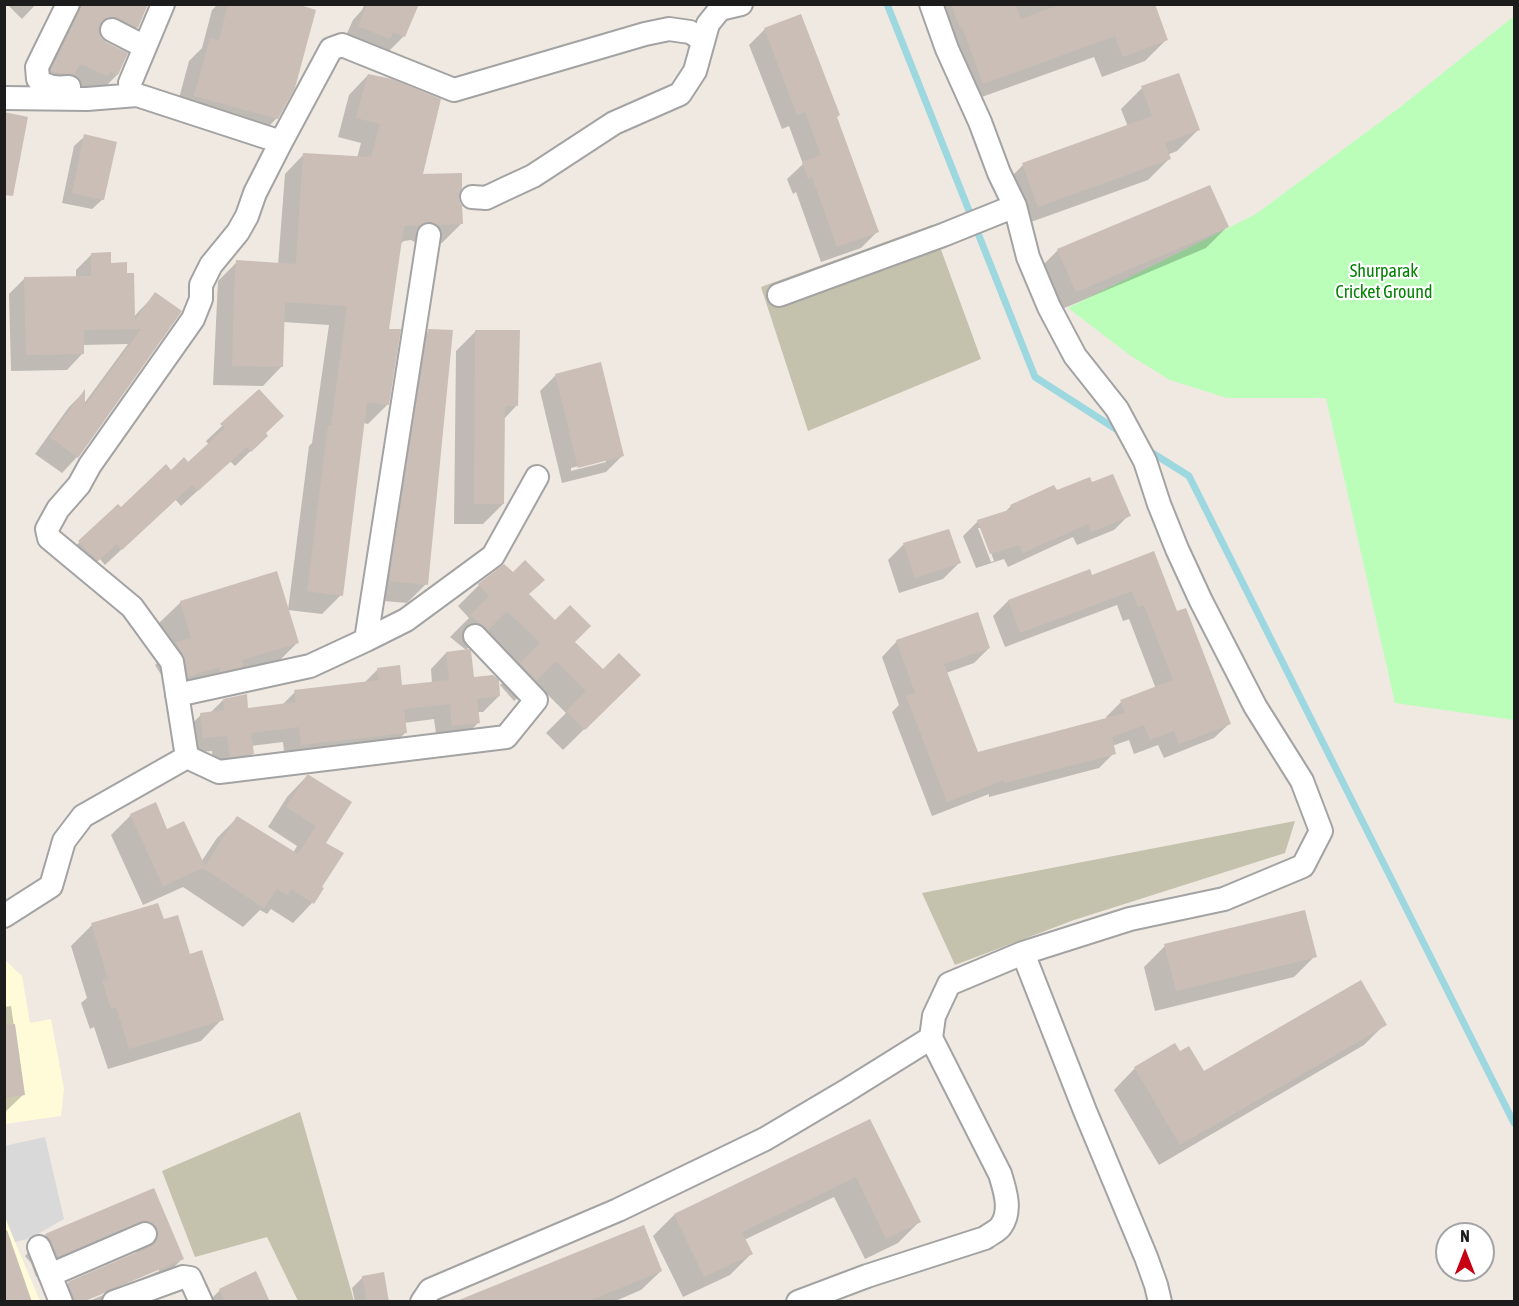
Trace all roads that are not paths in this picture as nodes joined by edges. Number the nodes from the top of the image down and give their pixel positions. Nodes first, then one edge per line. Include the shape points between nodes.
1 (68, 4) edge
2 (163, 4) edge
3 (741, 4) edge
4 (931, 4) edge
5 (112, 30) dead end
6 (704, 40) junction
7 (146, 46) junction
8 (134, 89) junction
9 (4, 98) edge
10 (281, 142) junction
11 (472, 197) dead end
12 (1015, 206) junction
13 (429, 235) dead end
14 (779, 295) dead end
15 (537, 477) dead end
16 (475, 636) dead end
17 (366, 640) junction
18 (177, 695) junction
19 (187, 757) junction
20 (4, 916) edge
21 (1023, 953) junction
22 (931, 1038) junction
23 (145, 1234) dead end
24 (39, 1247) dead end
25 (50, 1275) junction
26 (61, 1302) edge
27 (114, 1302) edge
28 (201, 1302) edge
29 (422, 1302) edge
30 (798, 1302) edge
31 (1160, 1302) edge

1 - 8 street via 37,68 38,79 43,85 59,88
2 - 7 street
3 - 6 street via 720,9 708,24
4 - 12 street
5 - 7 street
6 - 10 street via 690,32 669,29 454,90 342,45 331,49
6 - 11 street via 694,71 680,94 614,123 532,176 486,198
7 - 8 street
8 - 9 street via 87,99
8 - 10 street
10 - 18 street via 247,216 201,285 194,319 47,529 49,538 132,607 171,662
12 - 14 street
12 - 21 street via 1028,257 1049,307 1076,356 1117,409 1142,454 1201,601 1255,706 1302,781 1321,831 1303,866 1224,899 1130,919
13 - 17 street
15 - 17 street via 493,556 406,620
16 - 19 street via 536,700 506,737 219,772
17 - 18 street via 310,666
18 - 19 street
19 - 20 street via 83,816 64,841 51,886
21 - 22 street via 949,984 934,1016
21 - 31 street via 1146,1257
22 - 29 street via 765,1138 618,1210 430,1290
22 - 30 street via 1000,1174 1007,1213 1001,1228 985,1238
23 - 25 street
24 - 25 street
25 - 26 street
27 - 28 street via 183,1277 190,1278

